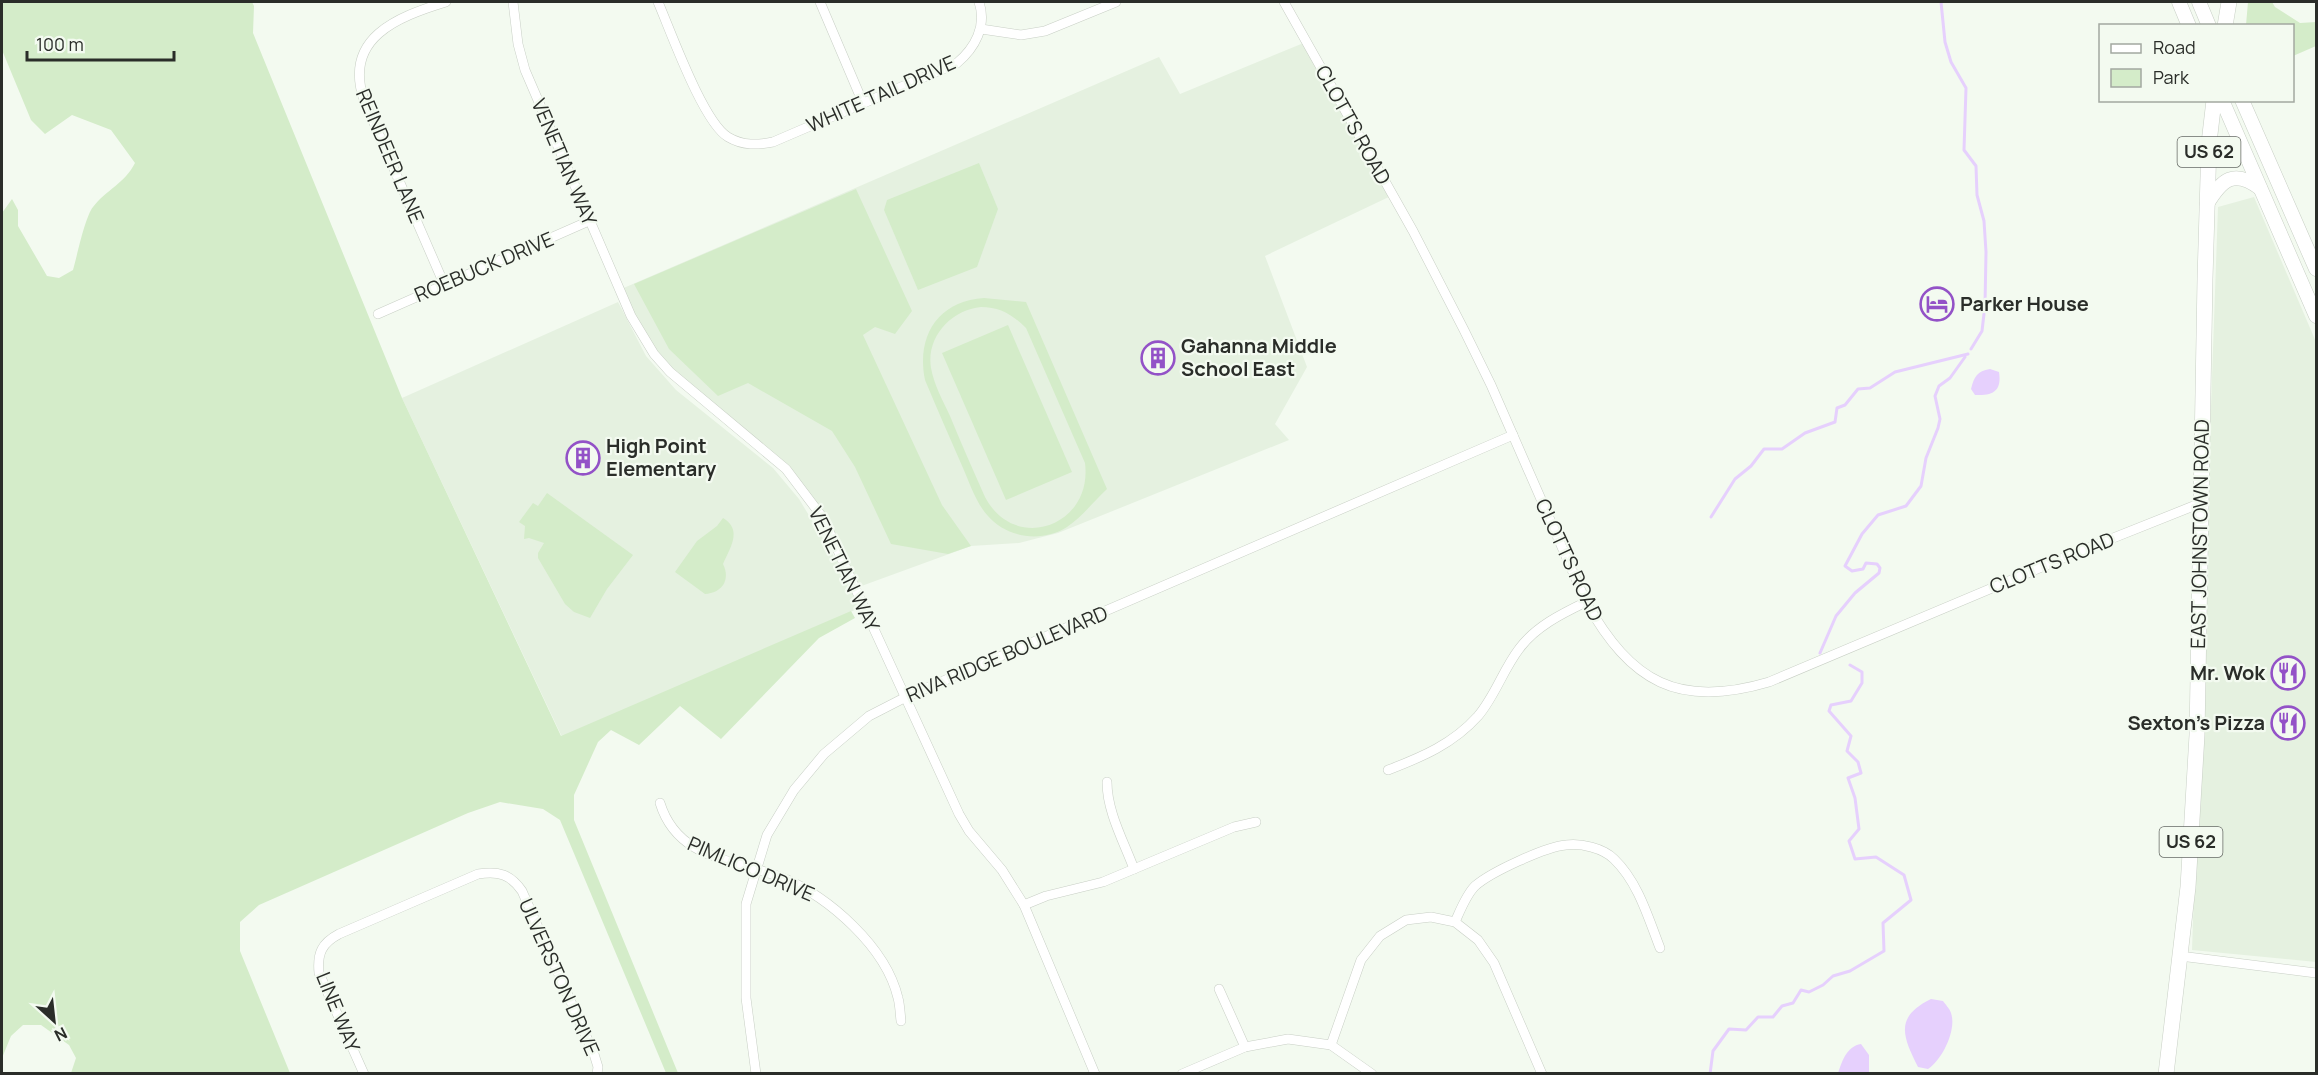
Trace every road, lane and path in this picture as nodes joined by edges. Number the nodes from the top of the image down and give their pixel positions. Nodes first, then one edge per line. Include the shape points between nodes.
1 (446, 2) edge
2 (513, 2) edge
3 (658, 2) edge
4 (820, 2) edge
5 (979, 2) edge
6 (1116, 2) edge
7 (1284, 2) edge
8 (2179, 2) edge
9 (2199, 2) edge
10 (2229, 2) edge
11 (2188, 24) edge
12 (2208, 24) edge
13 (2225, 24) edge
14 (981, 29) junction
15 (2214, 102) edge
16 (2223, 102) edge
17 (2243, 102) edge
18 (863, 103) junction
19 (2260, 188) junction
20 (2207, 204) junction
21 (590, 222) junction
22 (2316, 269) edge
23 (444, 284) junction
24 (378, 314) dead end
25 (2316, 316) edge
26 (1514, 435) junction
27 (2201, 503) junction
28 (1586, 602) junction
29 (906, 697) junction
30 (1388, 770) dead end
31 (1107, 782) dead end
32 (660, 802) dead end
33 (1256, 822) dead end
34 (1134, 869) junction
35 (756, 870) junction
36 (1024, 905) junction
37 (1455, 922) junction
38 (1660, 948) dead end
39 (321, 949) joint
40 (2180, 956) junction
41 (2316, 973) edge
42 (1219, 989) dead end
43 (900, 1021) dead end
44 (1331, 1045) junction
45 (1245, 1047) junction
46 (364, 1074) edge
47 (597, 1074) edge
48 (756, 1074) edge
49 (1095, 1074) edge
50 (1182, 1074) edge
51 (1372, 1074) edge
52 (1542, 1074) edge
53 (2166, 1074) edge

1 - 23 street, REINDEER LANE via 389,24 372,38 357,74 364,100
2 - 21 street, VENETIAN WAY via 525,70
3 - 18 street, WHITE TAIL DRIVE via 709,118 727,137 739,143 773,142
4 - 18 street
5 - 14 street
6 - 14 street via 1045,31 1021,35
7 - 26 street, CLOTTS ROAD via 1413,231
8 - 11 main road
9 - 12 main road
10 - 13 highway
14 - 18 street, WHITE TAIL DRIVE via 970,50 957,63
15 - 20 highway, EAST JOHNSTOWN ROAD / US 62
16 - 19 main road
17 - 22 main road
19 - 20 main road via 2234,177 2217,187
19 - 25 main road
20 - 27 highway, EAST JOHNSTOWN ROAD / US 62
21 - 23 street, ROEBUCK DRIVE
21 - 29 street, VENETIAN WAY via 631,316 654,354 670,372 786,469 823,518
23 - 24 street, ROEBUCK DRIVE
26 - 28 street, CLOTTS ROAD
26 - 29 street, RIVA RIDGE BOULEVARD
27 - 28 street, CLOTTS ROAD via 1740,691 1687,691 1641,672 1602,632
27 - 40 highway, EAST JOHNSTOWN ROAD / US 62 via 2197,735
28 - 30 street via 1560,614 1519,649 1479,715 1458,735 1439,749
29 - 35 street, RIVA RIDGE BOULEVARD via 869,716 824,754 794,790 767,835
29 - 36 street, VENETIAN WAY via 959,814
31 - 34 street via 1111,808
32 - 35 street, PIMLICO DRIVE via 677,836 693,848
33 - 34 street via 1234,826
34 - 36 street
35 - 43 street, PIMLICO DRIVE via 813,893 866,940 887,971 898,997
35 - 48 street, RIVA RIDGE BOULEVARD via 746,904 746,998
36 - 49 street, VENETIAN WAY
37 - 38 street via 1474,887 1481,882 1548,849 1568,844 1600,850 1613,857 1637,891
37 - 44 street via 1431,917 1406,920 1380,936 1361,960
37 - 52 street via 1478,940 1494,963
39 - 46 street, LINE WAY via 319,973
39 - 47 street, ULVERSTON DRIVE via 339,934 478,874 507,874 522,891 594,1054
40 - 41 street
40 - 53 highway, EAST JOHNSTOWN ROAD / US 62
42 - 45 street
44 - 45 street via 1287,1039
44 - 51 street
45 - 50 street

